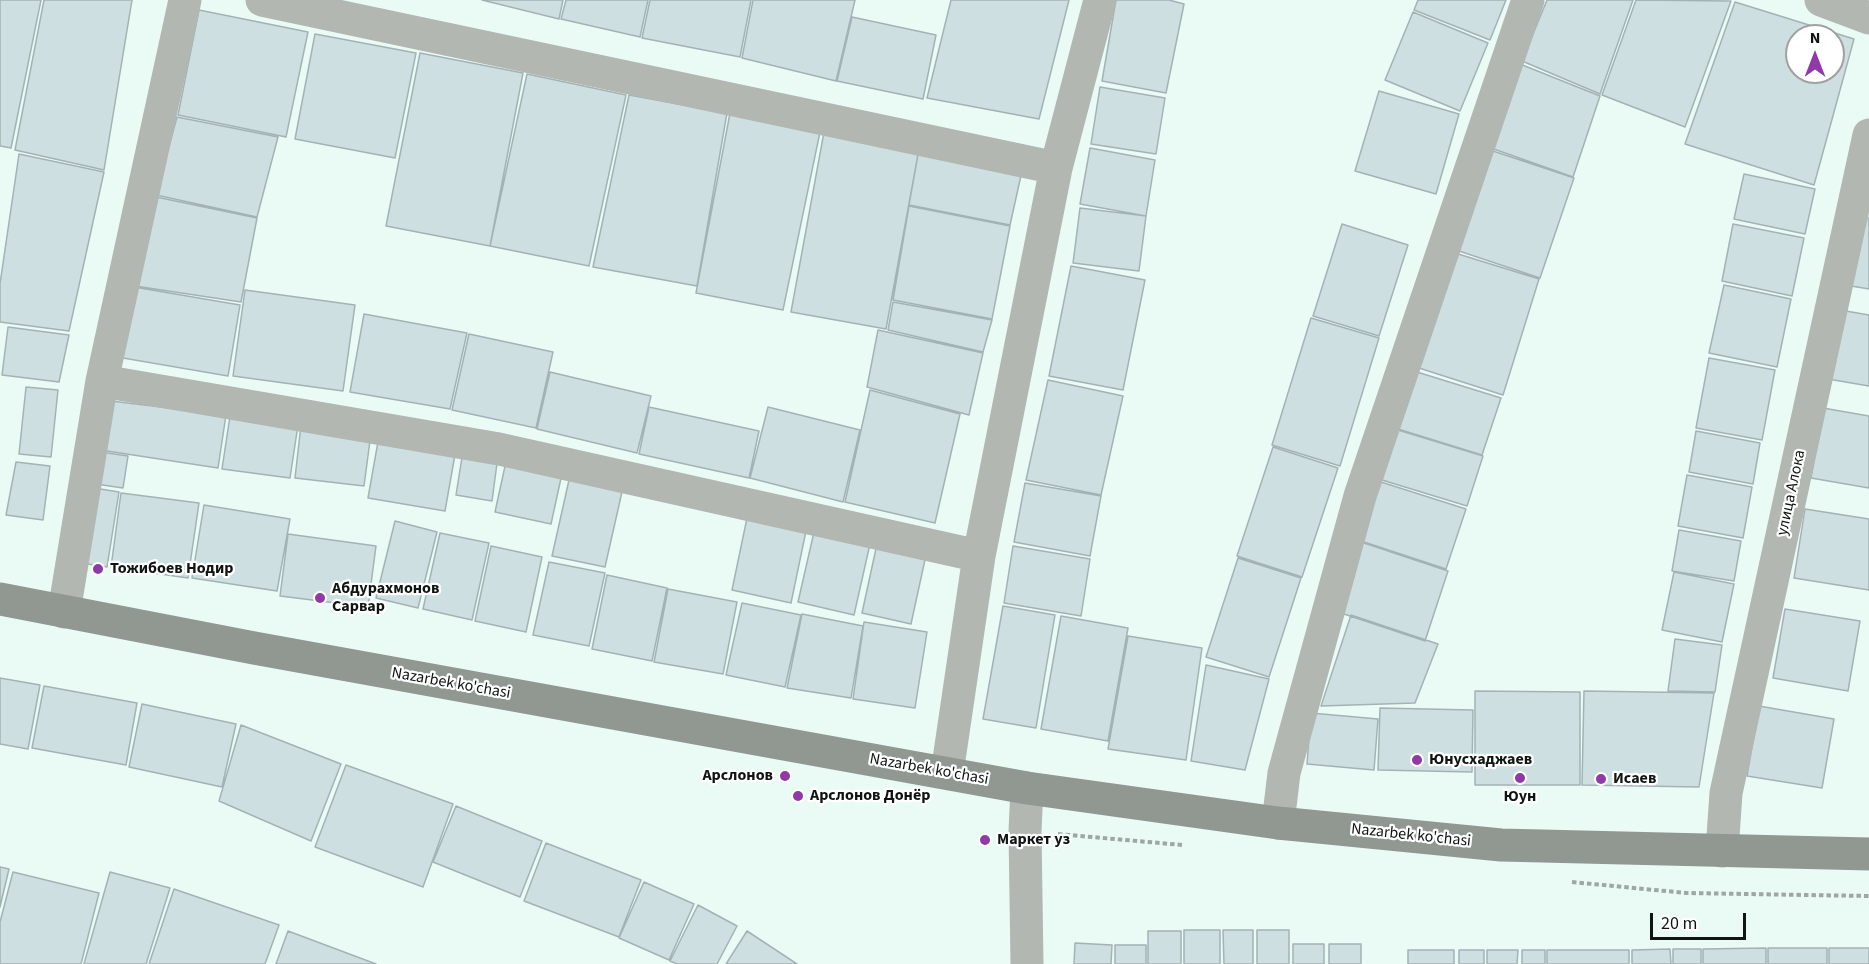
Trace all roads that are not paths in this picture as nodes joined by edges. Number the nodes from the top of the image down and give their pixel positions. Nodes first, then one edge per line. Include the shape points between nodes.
1 (185, 0) edge
2 (262, 0) edge
3 (1100, 0) edge
4 (1528, 0) edge
5 (1821, 0) edge
6 (1869, 18) edge
7 (1869, 135) edge
8 (1056, 168) junction
9 (102, 381) junction
10 (980, 556) junction
11 (0, 599) edge
12 (64, 612) junction
13 (947, 774) junction
14 (1027, 788) junction
15 (1278, 823) junction
16 (1722, 851) junction
17 (1869, 854) edge
18 (1027, 964) edge

1 - 9 street
2 - 8 street
3 - 8 street
4 - 15 street via 1360,496 1284,774
5 - 6 street
7 - 16 street, улица Алока via 1726,793
8 - 10 street
9 - 10 street via 499,449
9 - 12 street
10 - 13 street
11 - 12 main road, Nazarbek ko'chasi
12 - 13 main road, Nazarbek ko'chasi
13 - 14 main road, Nazarbek ko'chasi
14 - 15 main road, Nazarbek ko'chasi
14 - 18 street
15 - 16 main road, Nazarbek ko'chasi via 1501,845
16 - 17 main road, Nazarbek ko'chasi

